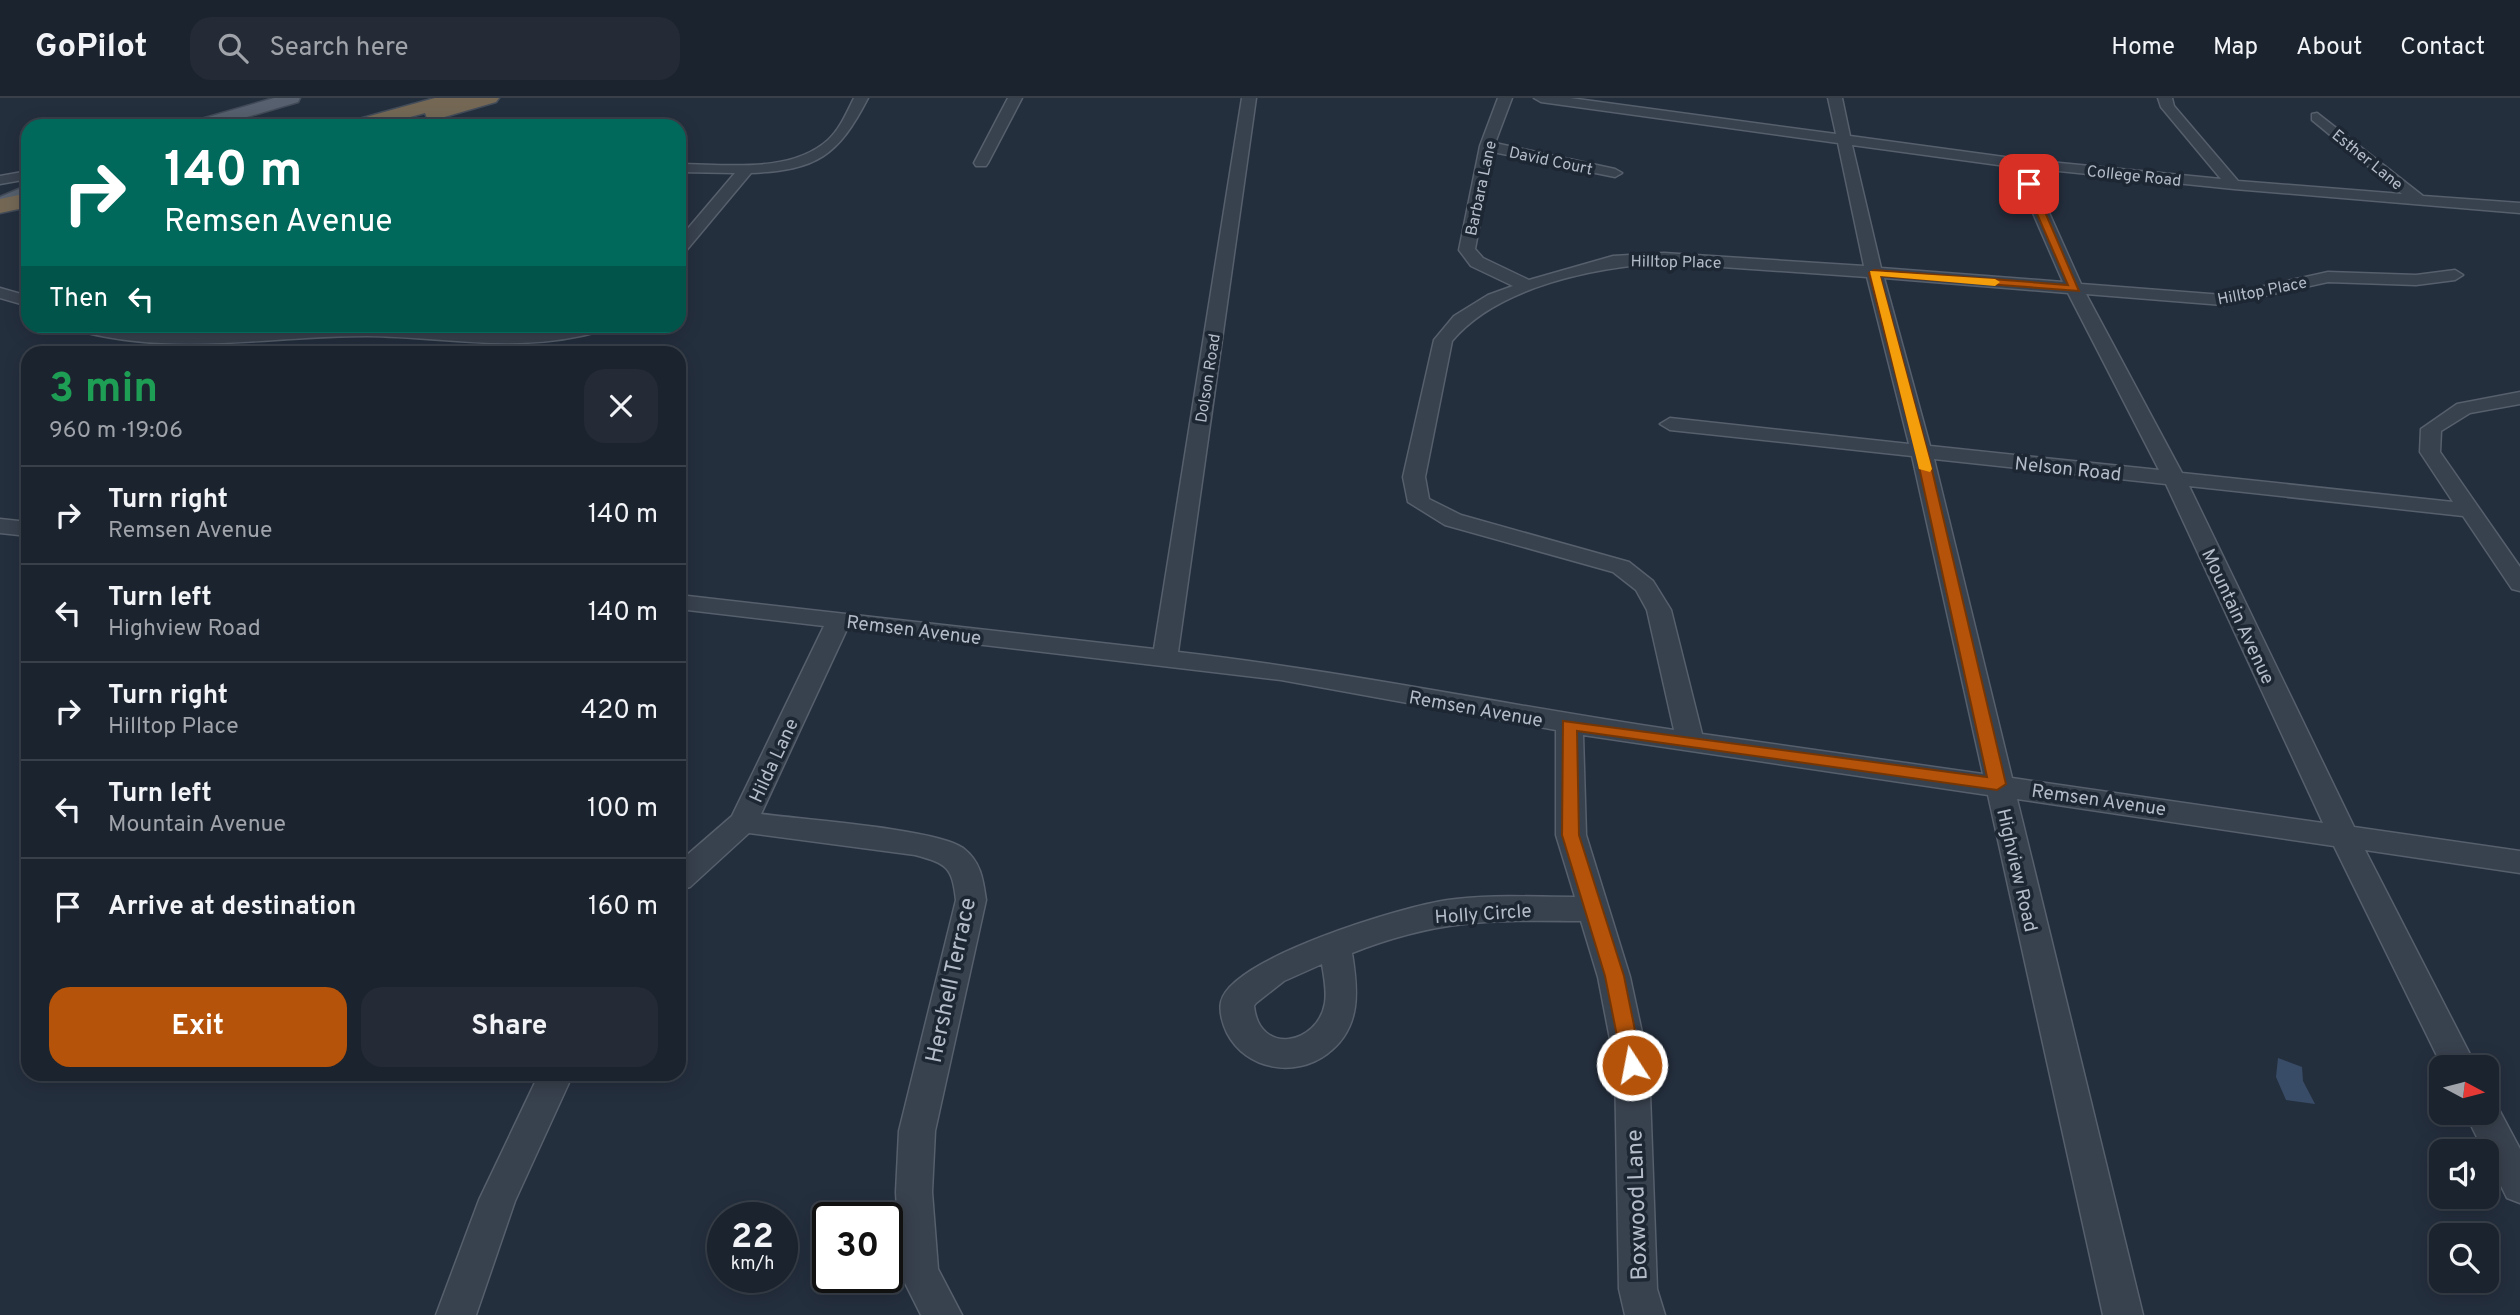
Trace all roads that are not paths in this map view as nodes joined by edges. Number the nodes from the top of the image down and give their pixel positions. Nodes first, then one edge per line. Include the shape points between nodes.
1 (292, 98) edge
2 (457, 98) edge
3 (489, 98) edge
4 (861, 98) edge
5 (868, 98) edge
6 (1015, 98) edge
7 (1249, 98) edge
8 (1505, 98) edge
9 (1541, 98) edge
10 (1835, 98) edge
11 (2165, 98) edge
12 (852, 116) junction
13 (2317, 117) dead end
14 (221, 119) edge
15 (380, 119) edge
16 (416, 119) edge
17 (1846, 142) junction
18 (1487, 146) junction
19 (981, 163) dead end
20 (2019, 163) junction
21 (686, 168) edge
22 (747, 168) junction
23 (1615, 173) dead end
24 (21, 176) edge
25 (0, 180) edge
26 (2234, 185) junction
27 (21, 194) edge
28 (2420, 200) junction
29 (21, 201) edge
30 (0, 205) edge
31 (2520, 208) edge
32 (21, 212) edge
33 (0, 216) edge
34 (686, 241) edge
35 (1874, 273) junction
36 (2455, 275) dead end
37 (1528, 286) junction
38 (2075, 289) junction
39 (0, 293) edge
40 (21, 299) edge
41 (116, 333) edge
42 (143, 333) edge
43 (339, 333) edge
44 (427, 333) edge
45 (572, 333) edge
46 (136, 337) junction
47 (2520, 398) edge
48 (1670, 424) dead end
49 (1922, 453) junction
50 (2175, 480) junction
51 (2467, 510) junction
52 (0, 526) edge
53 (21, 528) edge
54 (2517, 576) edge
55 (686, 603) edge
56 (839, 620) junction
57 (1165, 658) junction
58 (1569, 724) junction
59 (1690, 740) junction
60 (1997, 784) junction
61 (743, 822) junction
62 (2343, 835) junction
63 (2520, 862) edge
64 (686, 874) edge
65 (1594, 909) junction
66 (1335, 947) dead end
67 (2453, 1055) edge
68 (553, 1081) edge
69 (2489, 1125) edge
70 (2520, 1186) edge
71 (456, 1315) edge
72 (942, 1315) edge
73 (1645, 1315) edge
74 (2123, 1315) edge

1 - 14 main road
2 - 15 highway
3 - 16 highway
4 - 12 street
5 - 12 street
6 - 19 street
7 - 57 street, Dolson Road
8 - 18 street, Barbara Lane
9 - 17 street, College Road
10 - 17 street, Highview Road
11 - 26 street
12 - 22 street via 832,144 818,154 796,162
13 - 28 street, Esther Lane
17 - 20 street, College Road
17 - 35 street, Highview Road
18 - 23 street, David Court
18 - 37 street, Barbara Lane via 1466,250 1477,262
20 - 26 street, College Road
20 - 38 street, Mountain Avenue
21 - 22 street
22 - 34 street
24 - 25 street
26 - 28 street, College Road
27 - 30 main road
28 - 31 street, College Road
29 - 30 highway
32 - 33 highway
35 - 37 street, Hilltop Place via 1664,258 1614,261
35 - 38 street, Hilltop Place
35 - 49 street, Highview Road
36 - 38 street, Hilltop Place via 2416,280 2329,276 2223,300
37 - 59 street, Hilltop Place via 1494,299 1460,320 1443,340 1414,477 1419,502 1453,520 1621,566 1645,586 1659,610
38 - 50 street, Mountain Avenue
39 - 40 street
41 - 46 street
42 - 46 street
43 - 46 street
44 - 45 street via 523,340
47 - 51 street via 2464,408 2431,429 2430,452
48 - 49 street, Nelson Road
49 - 50 street, Nelson Road
49 - 60 street, Highview Road
50 - 51 street, Nelson Road
50 - 62 street, Mountain Avenue
51 - 54 street
52 - 53 street
55 - 56 street, Remsen Avenue
56 - 57 street, Remsen Avenue
56 - 61 street, Hilda Lane
57 - 58 street, Remsen Avenue via 1281,672
58 - 59 street, Remsen Avenue
58 - 65 street, Boxwood Lane via 1570,835
59 - 60 street, Remsen Avenue
60 - 62 street, Remsen Avenue
60 - 74 street, Highview Road
61 - 64 street, Hilda Lane
61 - 72 street, Hershell Terrace via 915,844 951,854 967,871 971,900 917,1131 914,1192 919,1273
62 - 63 street, Remsen Avenue
62 - 67 street, Mountain Avenue
65 - 66 street, Holly Circle via 1465,910 1385,927
65 - 73 street, Boxwood Lane via 1614,976 1632,1065 1639,1289
68 - 71 street via 497,1200
69 - 70 street

